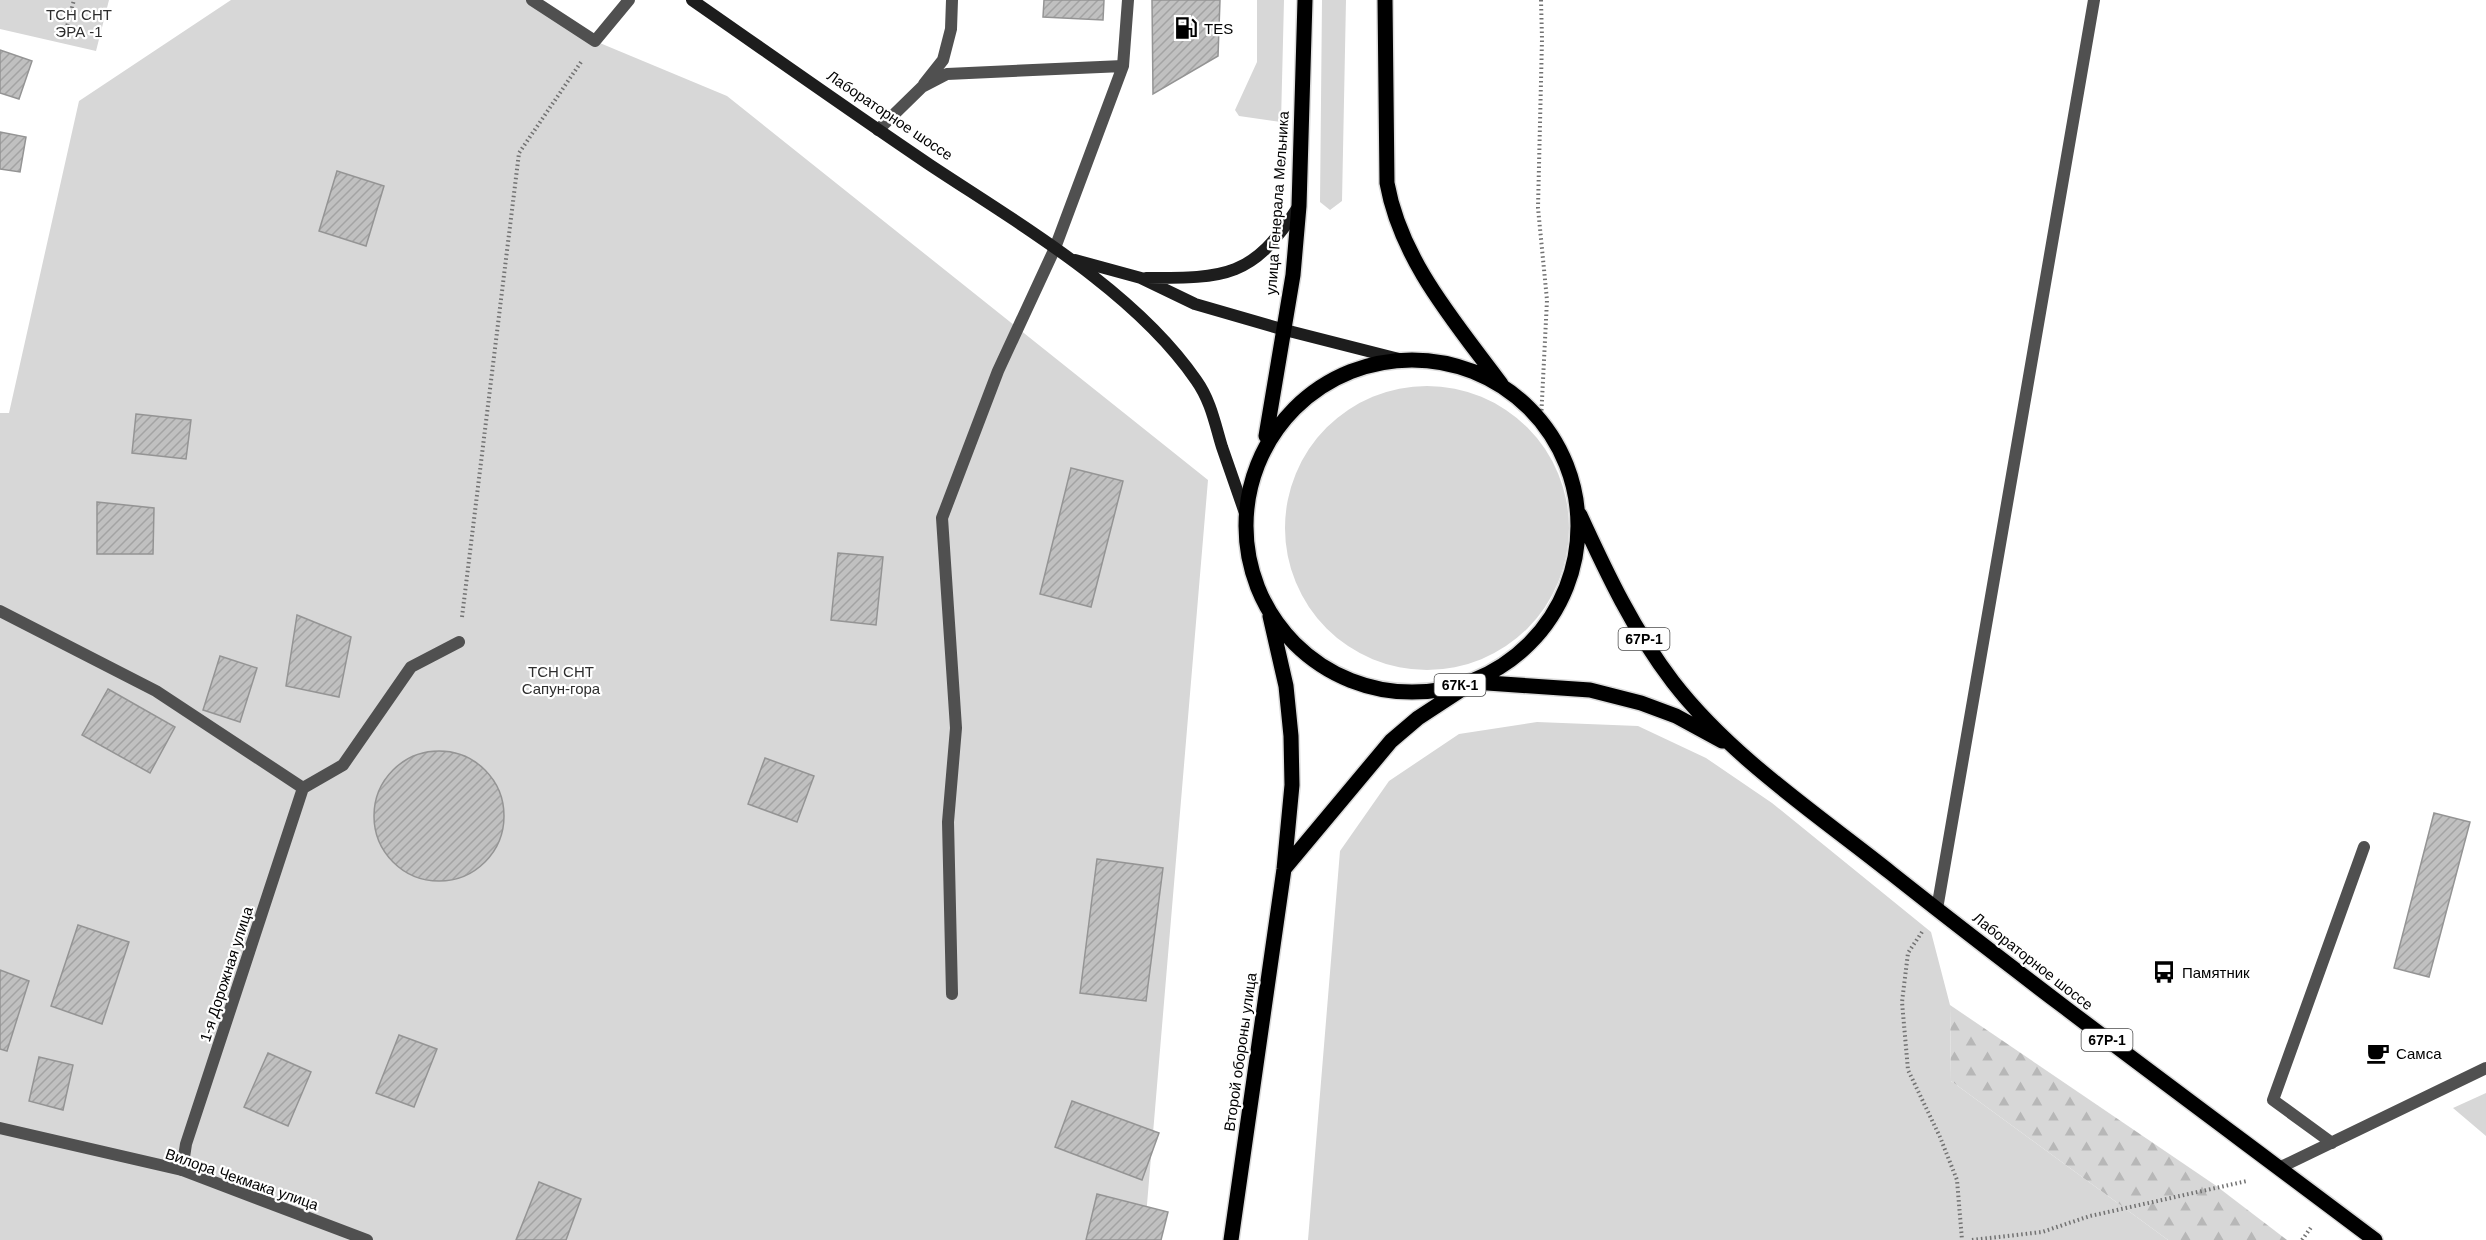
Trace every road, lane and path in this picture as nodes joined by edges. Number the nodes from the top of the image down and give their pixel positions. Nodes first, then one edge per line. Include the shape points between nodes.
1 (74, 0) edge
2 (531, 0) edge
3 (629, 0) edge
4 (692, 0) edge
5 (952, 0) edge
6 (1128, 0) edge
7 (1305, 0) edge
8 (1385, 0) edge
9 (1541, 0) edge
10 (2094, 0) edge
11 (65, 34) dead end
12 (595, 41) junction
13 (1123, 66) junction
14 (922, 87) junction
15 (878, 130) junction
16 (1299, 206) junction
17 (1055, 248) junction
18 (1070, 258) junction
19 (1141, 278) junction
20 (1285, 330) junction
21 (1403, 360) junction
22 (1501, 384) junction
23 (1541, 420) junction
24 (1265, 442) junction
25 (1580, 515) junction
26 (1246, 516) junction
27 (1268, 608) junction
28 (0, 611) edge
29 (459, 642) joint
30 (1473, 682) junction
31 (1732, 747) junction
32 (303, 788) junction
33 (2364, 847) dead end
34 (1284, 869) junction
35 (1937, 909) junction
36 (952, 994) dead end
37 (2486, 1068) edge
38 (0, 1128) edge
39 (2332, 1143) junction
40 (2279, 1168) junction
41 (183, 1170) junction
42 (2252, 1179) dead end
43 (367, 1240) edge
44 (1231, 1240) edge
45 (1962, 1240) edge
46 (1972, 1240) edge
47 (2375, 1240) edge

1 - 11 path
2 - 12 street
3 - 12 street
4 - 15 main road, Лабораторное шоссе / 67К-1
5 - 14 street via 951,29 943,60
6 - 13 street
7 - 16 main road, улица Генерала Мельника
8 - 22 main road via 1387,183 1392,210 1422,273
9 - 23 path via 1538,208 1547,300
10 - 35 street
12 - 29 path via 519,153
13 - 14 street via 947,74
13 - 17 street
14 - 15 street
15 - 17 main road, Лабораторное шоссе / 67К-1
16 - 19 main road via 1281,234 1250,264 1193,278
16 - 20 main road, улица Генерала Мельника
17 - 18 main road, Лабораторное шоссе / 67К-1
17 - 36 street via 998,371 942,518 956,728 948,822
18 - 19 main road, Лабораторное шоссе / 67К-1
18 - 26 main road, Лабораторное шоссе / 67К-1 via 1132,310 1197,381 1213,413
19 - 20 main road, Лабораторное шоссе / 67К-1 via 1195,304
20 - 21 main road, Лабораторное шоссе / 67К-1
20 - 24 main road, улица Генерала Мельника
21 - 22 main road, 67К-1 via 1437,361
21 - 24 main road, 67К-1 via 1342,373 1310,390 1288,410
22 - 23 main road, 67К-1
23 - 25 main road, 67К-1 via 1569,469
24 - 26 main road, 67К-1
25 - 30 main road, 67К-1 via 1577,554 1558,608 1522,652
25 - 31 main road, Лабораторное шоссе / 67Р-1 via 1619,598 1647,645 1675,684
26 - 27 main road, 67К-1 via 1251,563
27 - 30 main road, 67К-1 via 1305,653 1357,682 1385,690 1415,692 1445,690
27 - 34 main road, 67К-1 via 1286,686 1291,736 1292,785
28 - 32 street via 156,691
29 - 32 street via 411,667 343,765
30 - 31 main road, Лабораторное шоссе / 67Р-1 via 1590,690 1676,716
30 - 34 main road, 67К-1 via 1391,741
31 - 35 main road, Лабораторное шоссе / 67Р-1
32 - 41 street, 1-я Дорожная улица via 186,1144
33 - 39 street via 2273,1100
34 - 44 main road, Второй обороны улица / 67К-1
35 - 40 main road, Лабораторное шоссе / 67Р-1
35 - 45 path via 1908,953 1902,1002 1908,1070 1957,1180
37 - 39 street
38 - 41 street, Вилора Чекмака улица
39 - 40 street
40 - 47 main road, Лабораторное шоссе / 67Р-1
41 - 43 street, Вилора Чекмака улица
42 - 46 path via 2090,1216 2042,1232

